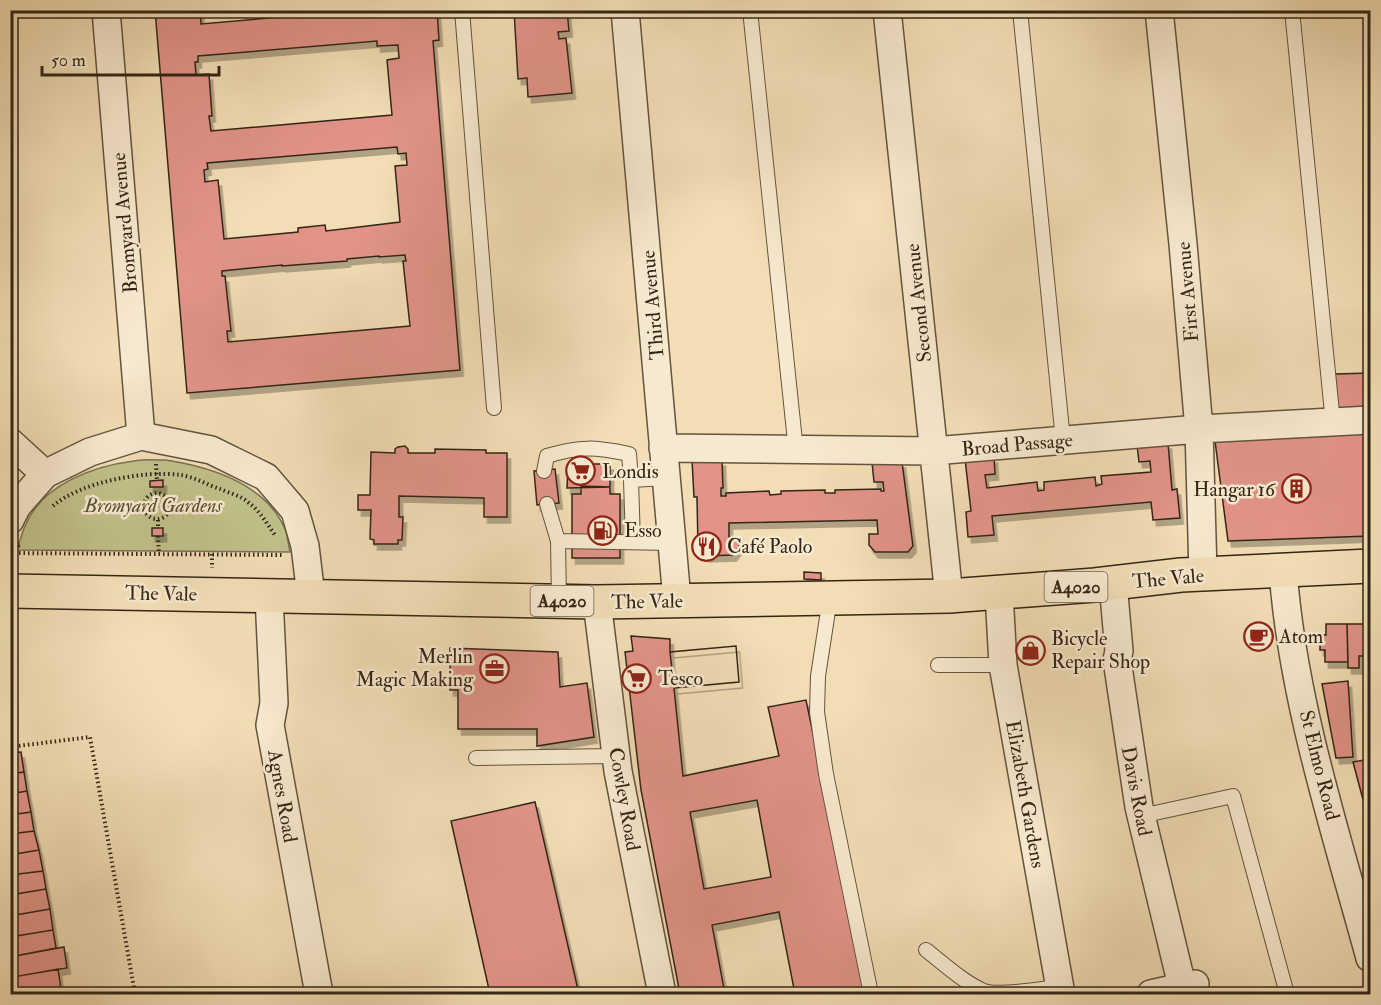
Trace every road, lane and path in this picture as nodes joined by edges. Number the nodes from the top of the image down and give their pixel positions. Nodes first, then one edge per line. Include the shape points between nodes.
1 (106, 10) edge
2 (462, 10) edge
3 (625, 10) edge
4 (750, 10) edge
5 (887, 10) edge
6 (1020, 10) edge
7 (1159, 10) edge
8 (1292, 10) edge
9 (494, 408) dead end
10 (1371, 420) edge
11 (1333, 423) junction
12 (1199, 429) junction
13 (141, 436) junction
14 (1064, 440) junction
15 (10, 442) edge
16 (663, 448) junction
17 (796, 451) junction
18 (933, 451) junction
19 (156, 458) dead end
20 (544, 471) dead end
21 (45, 474) junction
22 (156, 475) junction
23 (666, 478) junction
24 (631, 480) junction
25 (157, 481) dead end
26 (157, 487) dead end
27 (157, 493) junction
28 (547, 504) dead end
29 (49, 510) dead end
30 (158, 520) junction
31 (158, 528) dead end
32 (18, 531) edge
33 (158, 536) dead end
34 (558, 541) junction
35 (633, 542) junction
36 (672, 543) junction
37 (10, 551) edge
38 (306, 551) junction
39 (159, 554) junction
40 (212, 554) junction
41 (1371, 566) edge
42 (1283, 570) junction
43 (212, 572) dead end
44 (1203, 574) junction
45 (1113, 584) junction
46 (10, 591) edge
47 (999, 593) junction
48 (269, 596) junction
49 (310, 596) junction
50 (949, 596) junction
51 (830, 598) junction
52 (677, 600) junction
53 (559, 601) junction
54 (597, 602) junction
55 (938, 665) dead end
56 (1003, 665) junction
57 (10, 747) edge
58 (616, 756) junction
59 (476, 759) dead end
60 (1141, 816) junction
61 (926, 950) dead end
62 (1371, 958) edge
63 (1187, 989) edge
64 (1060, 990) edge
65 (135, 994) edge
66 (320, 994) edge
67 (662, 994) edge
68 (871, 994) edge
69 (1151, 994) edge
70 (1287, 994) edge

1 - 13 street, Bromyard Avenue
2 - 9 lane
3 - 16 street, Third Avenue
4 - 17 lane
5 - 18 street, Second Avenue
6 - 14 lane
7 - 12 street, First Avenue
8 - 11 lane
10 - 11 street, Broad Passage
11 - 12 street, Broad Passage
12 - 14 street, Broad Passage
12 - 44 street, First Avenue
13 - 21 street via 90,452
13 - 38 street via 211,450 266,477 295,511
14 - 18 street, Broad Passage
15 - 21 street
16 - 17 street, Broad Passage
16 - 23 street, Third Avenue
17 - 18 street, Broad Passage
18 - 50 street, Second Avenue
19 - 22 path
20 - 24 lane via 547,456 573,448 603,449 629,454
21 - 32 street via 17,506
22 - 25 path
22 - 29 path via 116,479 78,490 64,496
22 - 38 path via 182,475 248,501 279,542
23 - 24 lane
23 - 36 street, Third Avenue
24 - 35 lane
26 - 27 path
27 - 30 path via 144,505 149,516
27 - 30 path via 167,497 171,505 168,514
28 - 34 lane
30 - 31 path
32 - 37 path
33 - 39 path
34 - 35 lane
34 - 53 lane
35 - 36 lane
36 - 52 street, Third Avenue
37 - 39 path
38 - 40 path
38 - 49 street
39 - 40 path
40 - 43 path
41 - 42 main road, A4020
42 - 44 main road, The Vale / A4020
42 - 62 street, St Elmo Road via 1286,611 1311,732
44 - 45 main road, The Vale / A4020
45 - 47 main road, The Vale / A4020
45 - 60 street, Davis Road via 1117,660
46 - 48 main road, The Vale / A4020
47 - 50 main road, The Vale / A4020
47 - 56 street, Elizabeth Gardens
48 - 49 main road, The Vale / A4020
48 - 66 street, Agnes Road via 274,703 270,725
49 - 53 main road, The Vale / A4020
50 - 51 main road, The Vale / A4020
51 - 52 main road, The Vale / A4020
51 - 68 lane via 818,676 817,712
52 - 54 main road, The Vale / A4020
53 - 54 main road, The Vale / A4020
54 - 58 street, Cowley Road
55 - 56 lane
56 - 64 street, Elizabeth Gardens
57 - 65 path via 90,737
58 - 59 lane
58 - 67 street, Cowley Road
60 - 63 street, Davis Road
60 - 70 lane via 1233,796
61 - 64 lane via 986,992
63 - 69 street

